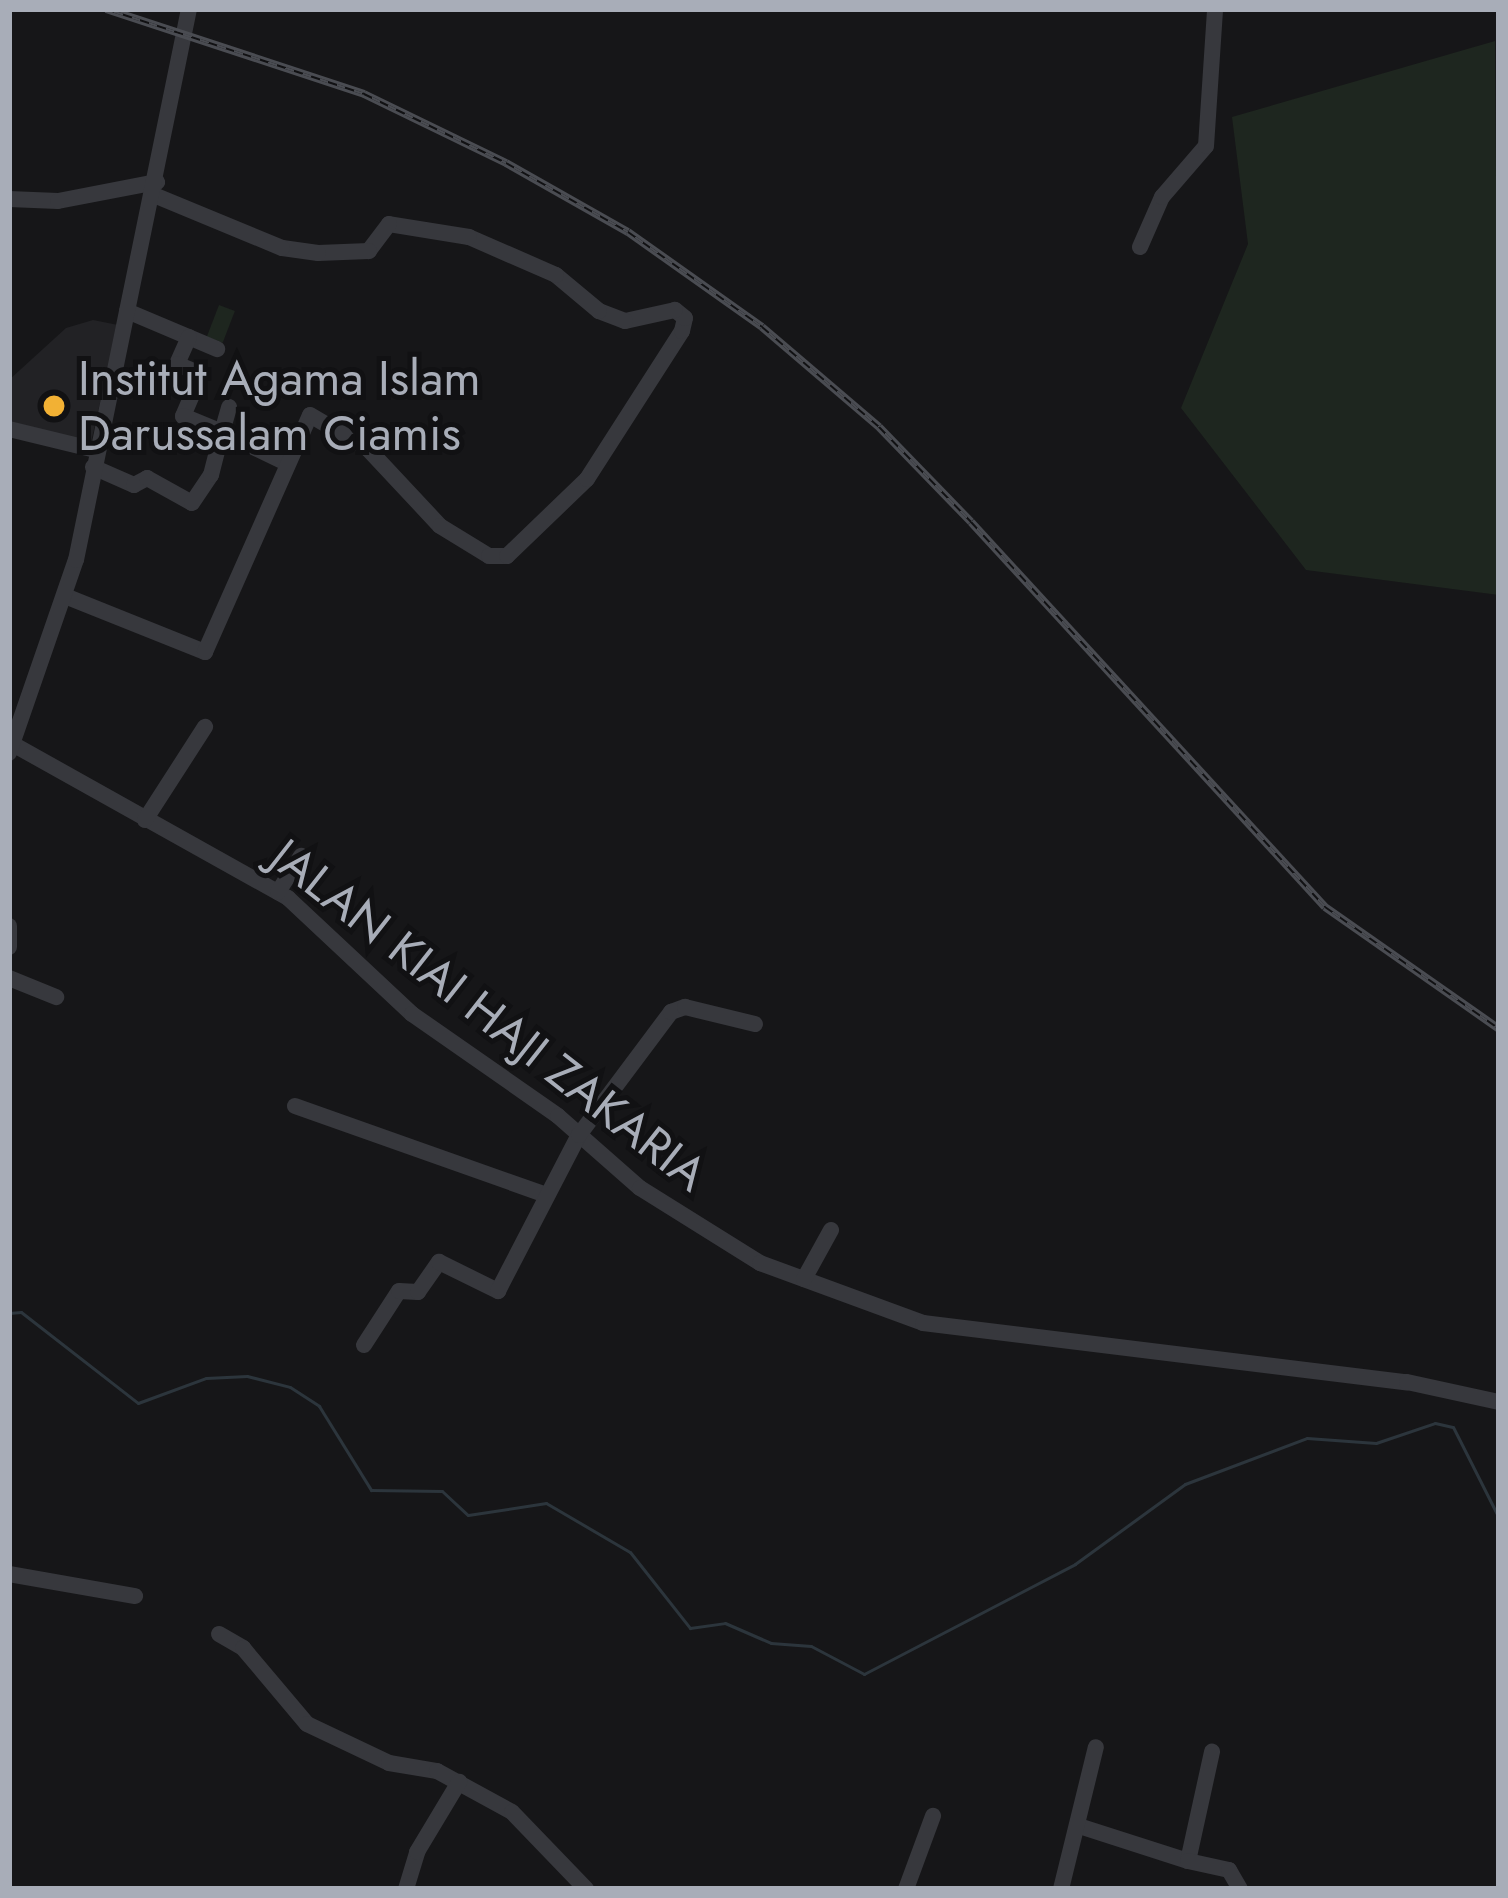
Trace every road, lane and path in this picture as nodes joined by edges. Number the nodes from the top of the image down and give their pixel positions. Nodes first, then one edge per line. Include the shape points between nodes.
1 (189, 9) edge
2 (1215, 9) edge
3 (155, 189) junction
4 (9, 199) edge
5 (1140, 247) dead end
6 (128, 311) junction
7 (189, 337) junction
8 (217, 349) dead end
9 (229, 406) dead end
10 (9, 429) edge
11 (222, 431) junction
12 (94, 459) junction
13 (286, 463) junction
14 (65, 596) junction
15 (205, 727) dead end
16 (10, 747) edge
17 (145, 820) junction
18 (301, 856) dead end
19 (278, 892) junction
20 (9, 926) edge
21 (9, 947) edge
22 (9, 978) edge
23 (56, 997) dead end
24 (754, 1024) dead end
25 (295, 1106) dead end
26 (579, 1135) junction
27 (547, 1196) junction
28 (831, 1230) dead end
29 (804, 1279) junction
30 (364, 1345) dead end
31 (1499, 1402) edge
32 (9, 1574) edge
33 (135, 1596) dead end
34 (219, 1634) dead end
35 (1096, 1747) dead end
36 (1212, 1752) dead end
37 (460, 1781) junction
38 (933, 1816) dead end
39 (1079, 1826) junction
40 (1188, 1861) junction
41 (406, 1889) edge
42 (586, 1889) edge
43 (906, 1889) edge
44 (1061, 1889) edge
45 (1240, 1889) edge

1 - 3 street
2 - 5 street via 1206,146 1162,196
3 - 4 street
3 - 6 street
3 - 13 street via 281,248 369,250 388,224 451,232 556,275 599,311 626,321 669,309 685,318 587,479 507,556 489,556 440,526 368,449 310,415
6 - 7 street
6 - 12 street
7 - 8 street
7 - 11 street via 177,364 201,374 184,416
9 - 11 street
10 - 12 street
11 - 12 street via 211,475 192,502 147,478 134,485
11 - 13 street
12 - 14 street
13 - 14 street via 206,652 138,618
14 - 16 street
15 - 17 street
16 - 17 street, JALAN KIAI HAJI ZAKARIA
17 - 19 street, JALAN KIAI HAJI ZAKARIA
18 - 19 street
19 - 26 street, JALAN KIAI HAJI ZAKARIA via 412,1014
20 - 21 street
22 - 23 street
24 - 26 street via 685,1007 671,1012
25 - 27 street
26 - 27 street
26 - 29 street, JALAN KIAI HAJI ZAKARIA via 719,1240
27 - 30 street via 496,1292 439,1262 418,1292 400,1291
28 - 29 street
29 - 31 street, JALAN KIAI HAJI ZAKARIA via 923,1323 1407,1382
32 - 33 street
34 - 37 street via 243,1648 307,1724 389,1763
35 - 39 street
36 - 40 street
37 - 41 street via 417,1852
37 - 42 street via 520,1818
38 - 43 street
39 - 40 street
39 - 44 street
40 - 45 street via 1229,1870

